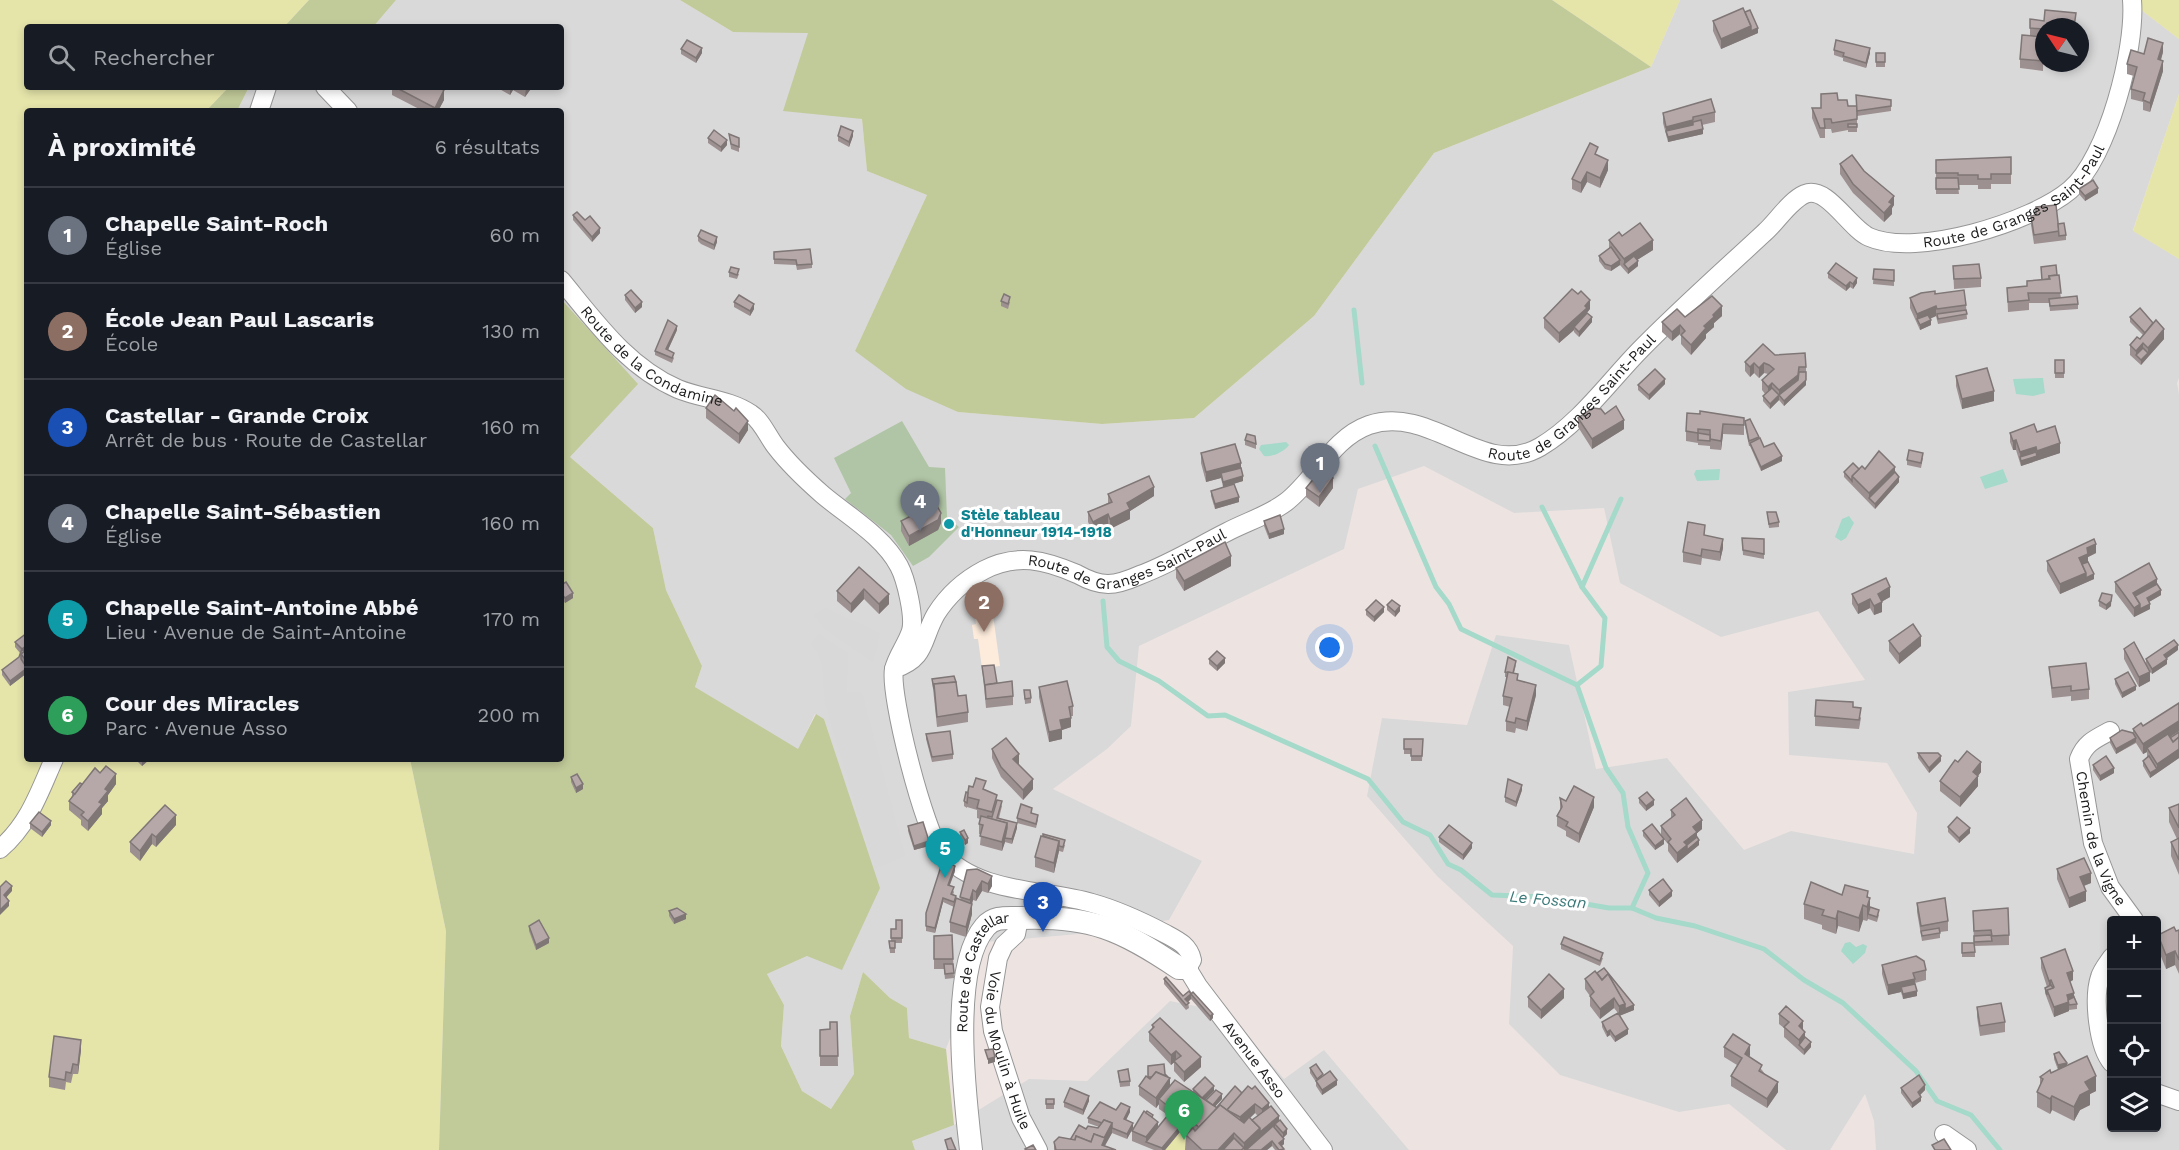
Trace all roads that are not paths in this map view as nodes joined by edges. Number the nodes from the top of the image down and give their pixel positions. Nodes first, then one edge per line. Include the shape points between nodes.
1 (2132, 0) edge
2 (266, 90) edge
3 (328, 90) edge
4 (260, 108) edge
5 (345, 108) edge
6 (564, 284) edge
7 (894, 669) junction
8 (2110, 731) dead end
9 (53, 762) edge
10 (0, 849) edge
11 (2130, 916) edge
12 (1019, 918) junction
13 (2107, 965) edge
14 (1188, 968) junction
15 (2107, 1057) edge
16 (2161, 1094) edge
17 (2179, 1101) edge
18 (1944, 1134) dead end
19 (971, 1150) edge
20 (1038, 1150) edge
21 (1323, 1150) edge
22 (1967, 1150) edge

1 - 7 street, Route de Granges Saint-Paul via 2128,53 2110,123 2079,181 2030,214 1978,232 1892,243 1869,237 1854,227 1823,195 1802,195 1688,301 1562,433 1535,450 1515,457 1489,453 1411,422 1367,426 1347,437 1284,504 1138,576 1108,584 1050,562 1023,559 980,572 944,602 911,663
2 - 4 street
3 - 5 street
6 - 7 street, Route de la Condamine via 612,341 644,370 678,389 734,404 754,416 777,449 820,492 883,545 899,566 911,608 911,630
7 - 14 street, Avenue Asso via 893,697 898,724 930,833 941,853 968,873 1002,885 1063,896 1126,914 1190,950 1192,960
8 - 11 street, Chemin de la Vigne via 2090,741 2079,759 2093,843 2110,887
9 - 10 street via 23,826
12 - 14 street, Route de Castellar via 1048,916 1099,924 1139,941 1179,968
12 - 19 street, Route de Castellar via 998,918 986,926 976,943 966,978 962,1041
12 - 20 street, Voie du Moulin à Huile via 1017,934 1004,945 998,958 990,1007 993,1031 1021,1118
13 - 15 street via 2100,976 2096,1003
14 - 21 street, Avenue Asso
16 - 17 street
18 - 22 street

